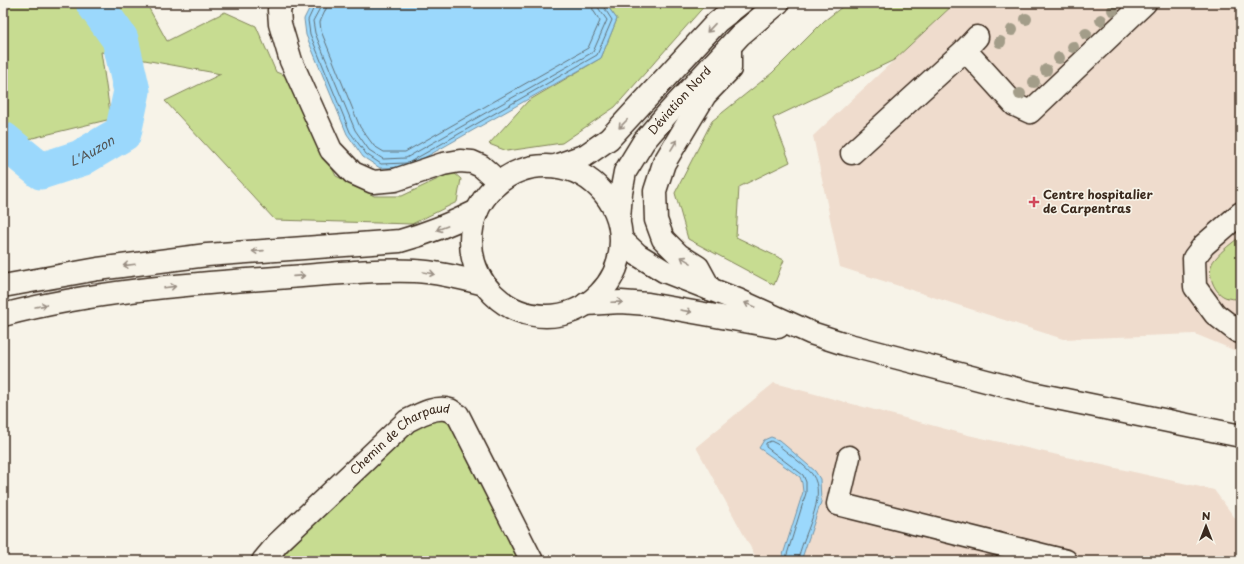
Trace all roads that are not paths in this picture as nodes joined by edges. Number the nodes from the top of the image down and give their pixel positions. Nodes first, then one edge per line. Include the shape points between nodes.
1 (282, 3) edge
2 (741, 3) edge
3 (778, 3) edge
4 (1145, 3) edge
5 (730, 46) junction
6 (852, 154) dead end
7 (555, 166) junction
8 (499, 182) junction
9 (477, 211) junction
10 (1241, 213) edge
11 (619, 219) junction
12 (622, 240) junction
13 (484, 284) junction
14 (3, 286) edge
15 (710, 289) junction
16 (586, 304) junction
17 (3, 314) edge
18 (1241, 332) edge
19 (811, 333) junction
20 (1241, 436) edge
21 (849, 457) dead end
22 (263, 561) edge
23 (532, 561) edge
24 (1066, 561) edge

1 - 8 main road via 279,10 280,24 291,61 331,150 353,172 373,182 395,180 460,161 481,166
2 -> 7 main road via 718,22 609,139 586,154
3 - 5 main road, Déviation Nord
4 - 6 main road via 1030,112 1015,105 998,74 971,43
5 - 11 main road, Déviation Nord via 644,141 625,172
15 -> 5 main road via 698,267 679,255 663,239 656,220 655,191 664,163 690,118 705,95 730,69
7 - 8 main road via 523,169
7 - 11 main road via 582,175 605,193
8 - 9 main road via 485,197
9 - 13 main road via 471,232 471,255
9 -> 14 main road via 450,225 400,241 207,255 98,269
10 - 18 main road via 1204,244 1194,258 1195,287 1214,314
11 - 12 main road
12 - 15 main road via 638,255 664,271
12 - 16 main road via 619,263 609,284
13 - 16 main road via 505,306 543,317 569,314
17 -> 13 main road via 100,295 212,282 376,270 417,271
19 -> 15 main road
16 -> 19 main road via 648,304
19 - 20 main road via 1032,393
21 - 24 main road via 838,504
22 - 23 main road, Chemin de Charpaud via 278,543 407,421 423,412 442,409 458,415

